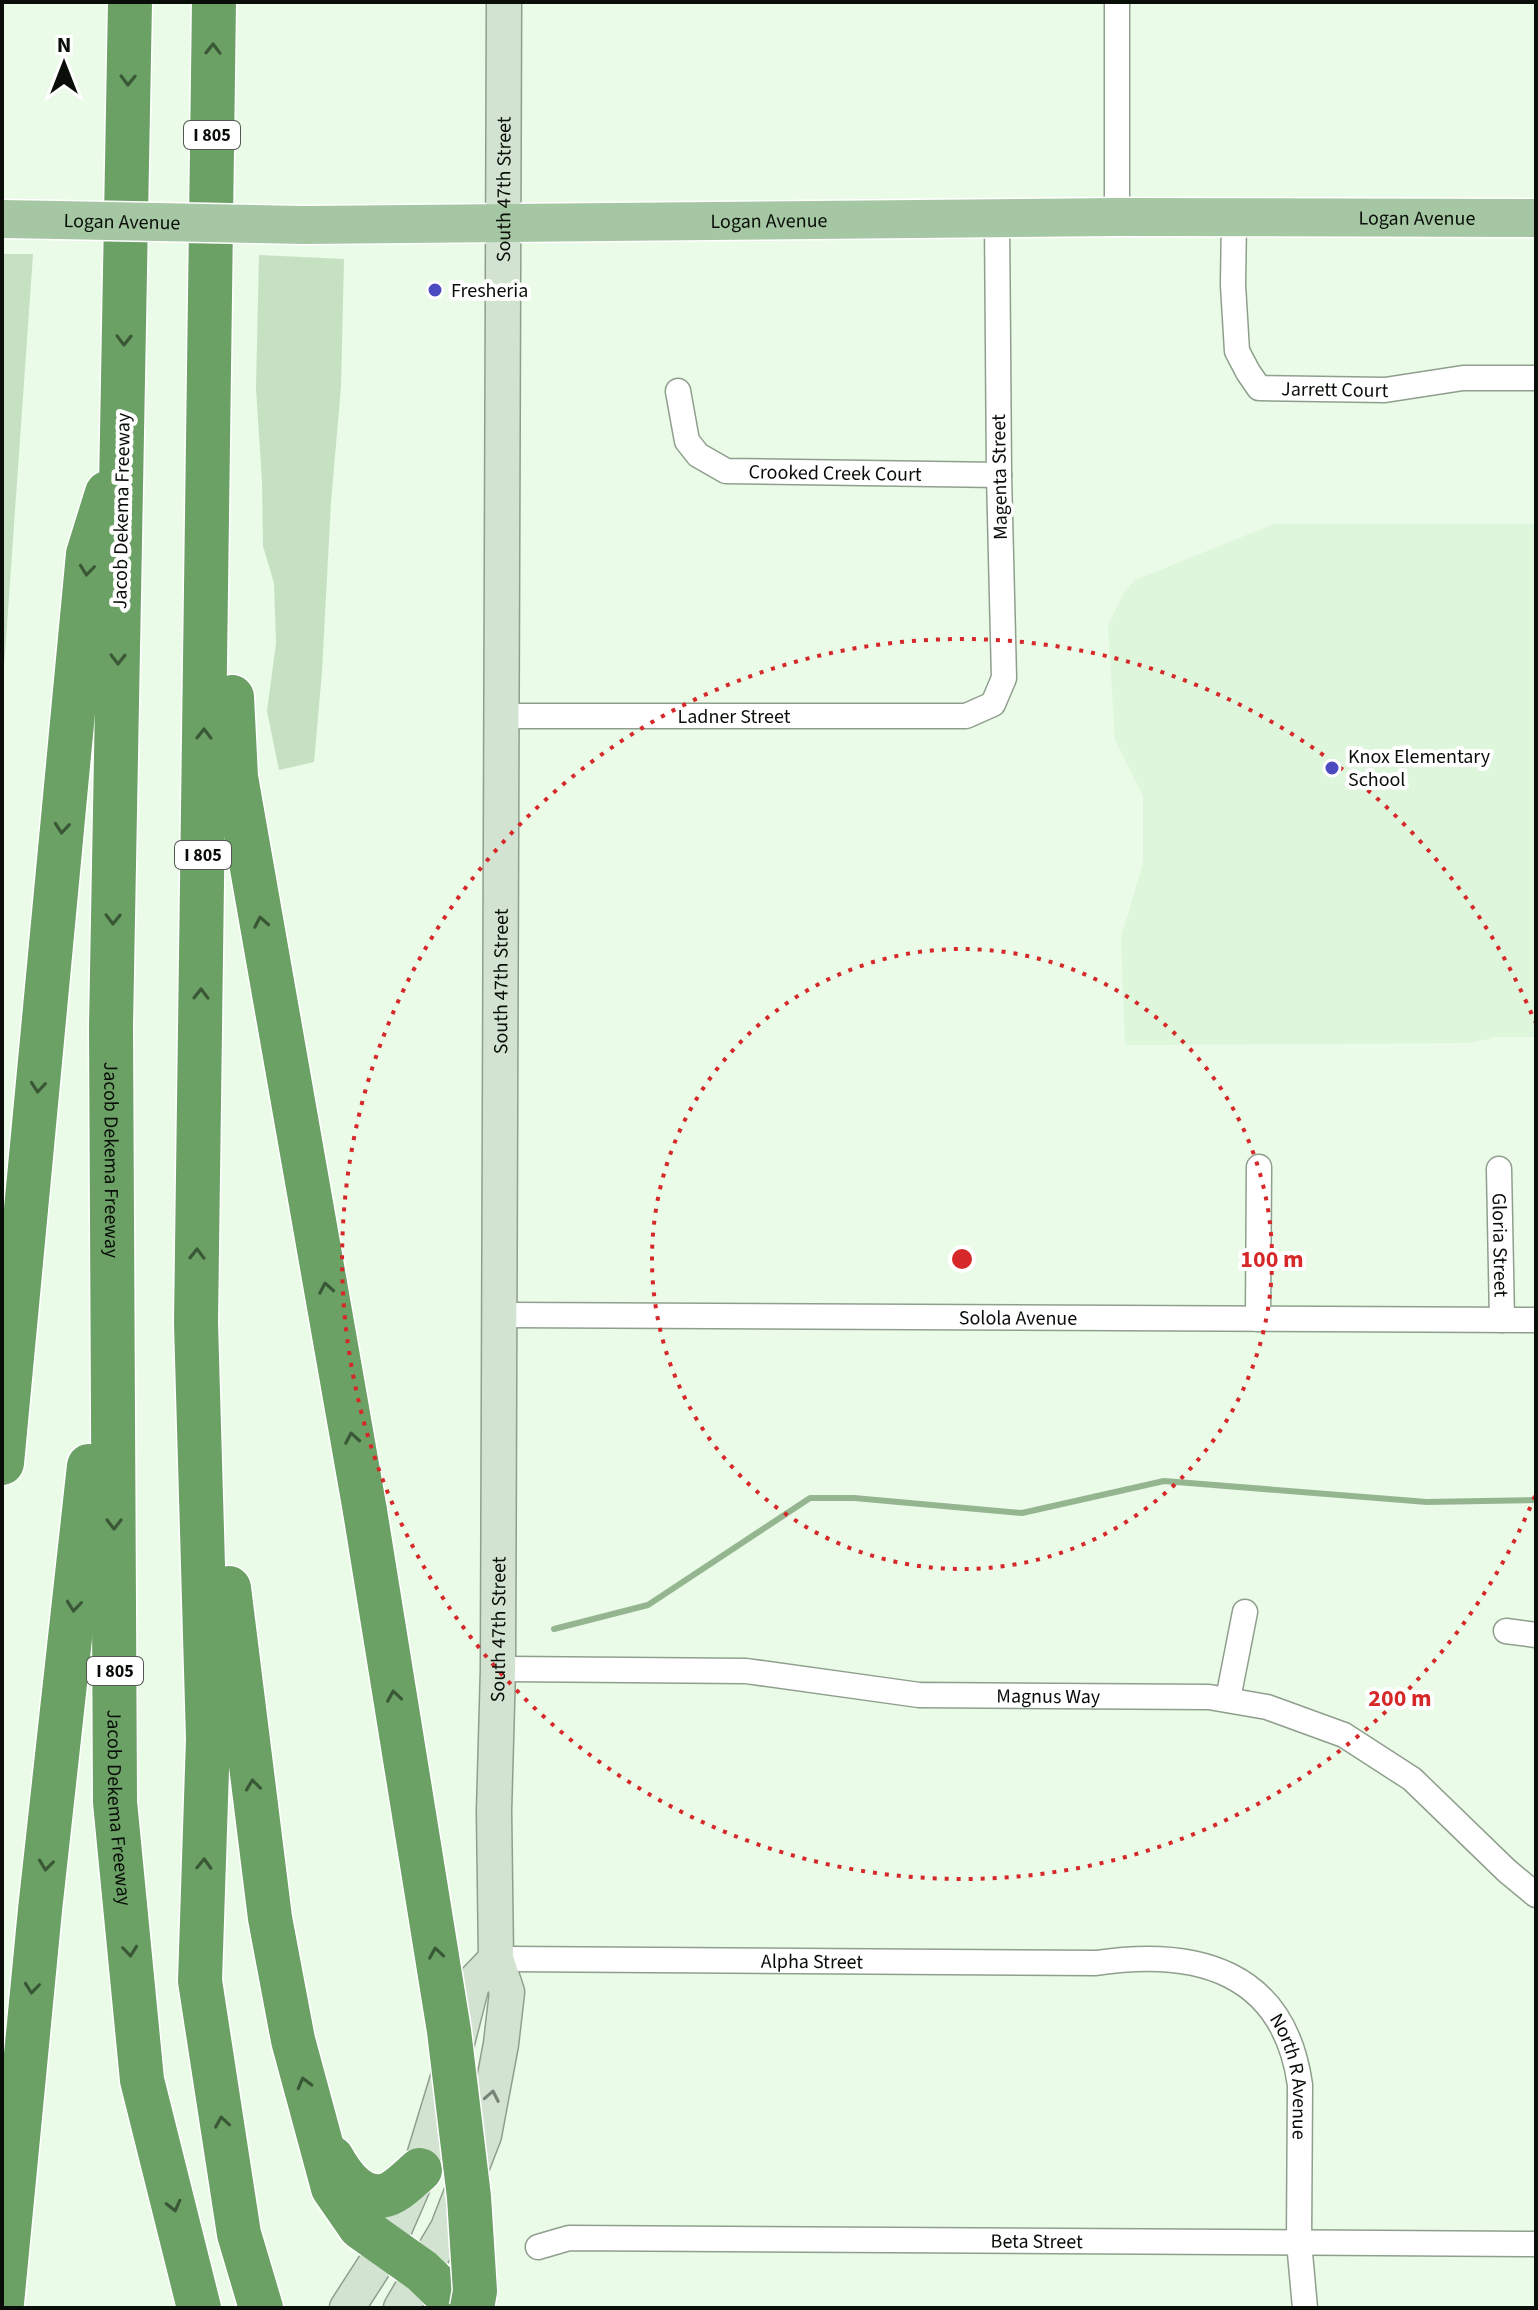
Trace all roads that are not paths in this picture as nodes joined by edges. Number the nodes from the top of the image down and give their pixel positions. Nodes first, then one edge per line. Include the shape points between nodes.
1 (130, 2) edge
2 (214, 2) edge
3 (504, 2) edge
4 (1117, 2) edge
5 (1117, 217) junction
6 (1234, 218) junction
7 (1536, 218) edge
8 (2, 219) edge
9 (997, 219) junction
10 (503, 223) junction
11 (210, 267) junction
12 (1536, 378) edge
13 (678, 391) dead end
14 (123, 441) junction
15 (999, 475) junction
16 (500, 716) junction
17 (966, 716) joint
18 (111, 1026) junction
19 (1259, 1167) dead end
20 (1499, 1169) dead end
21 (498, 1315) junction
22 (1258, 1319) junction
23 (1502, 1320) junction
24 (1536, 1320) edge
25 (196, 1323) junction
26 (2, 1463) edge
27 (1245, 1612) dead end
28 (1506, 1631) dead end
29 (1536, 1635) edge
30 (498, 1669) junction
31 (1228, 1699) junction
32 (1536, 1895) edge
33 (496, 1959) junction
34 (1126, 1959) joint
35 (317, 2132) junction
36 (420, 2170) junction
37 (1299, 2242) junction
38 (1536, 2244) edge
39 (387, 2246) junction
40 (538, 2247) dead end
41 (422, 2271) junction
42 (2, 2303) edge
43 (199, 2308) edge
44 (261, 2308) edge
45 (347, 2308) edge
46 (401, 2308) edge
47 (456, 2308) edge
48 (472, 2308) edge
49 (1305, 2308) edge

1 -> 14 highway, Jacob Dekema Freeway / I 805
11 -> 2 highway, I 805
3 - 10 main road, South 47th Street
4 - 5 street
5 - 6 main road, Logan Avenue
5 - 9 main road, Logan Avenue
6 - 7 main road, Logan Avenue
6 - 12 street, Jarrett Court via 1237,351 1259,388 1385,390 1463,378
8 - 10 main road, Logan Avenue, bridge
9 - 10 main road, Logan Avenue
9 - 15 street, Magenta Street
10 - 16 main road, South 47th Street
25 -> 11 highway, I 805
48 -> 11 highway, bridge via 469,2197 449,2031 365,1511 236,777
13 - 15 street, Crooked Creek Court via 687,441 698,455 726,471
14 -> 18 highway, Jacob Dekema Freeway / I 805
14 -> 26 highway via 88,554
15 - 17 street, Magenta Street via 1004,678 993,704
16 - 17 street, Ladner Street
16 - 21 main road, South 47th Street
18 -> 42 highway via 92,1435
18 -> 43 highway, Jacob Dekema Freeway / I 805 via 115,1802 142,2080
19 - 22 street
20 - 23 street, Gloria Street
21 - 22 street, Solola Avenue
21 - 30 main road, South 47th Street
22 - 23 street, Solola Avenue
23 - 24 street, Solola Avenue
35 -> 25 highway via 270,1918
44 -> 25 highway, I 805 via 239,2234 200,1981 208,1739
27 - 31 street
28 - 29 street
30 - 31 street, Magnus Way via 746,1671 919,1695
30 - 33 main road, South 47th Street
31 - 32 street, Magnus Way via 1280,1712 1353,1741 1412,1779
33 - 34 street, Alpha Street
33 - 36 main road via 472,1984
41 -> 33 main road, South 47th Street via 448,2228 484,2135 507,1992
34 - 37 street, North R Avenue via 1189,1961 1229,1974 1257,1994 1284,2030 1300,2085
35 - 36 highway via 344,2178 364,2193 383,2196
35 - 39 highway via 333,2188 360,2227
36 - 39 main road
37 - 38 street, Beta Street
37 - 40 street, Beta Street via 569,2238
37 - 49 street, North R Avenue
39 - 41 highway
39 - 45 main road
41 - 46 main road, South 47th Street
41 - 47 highway

